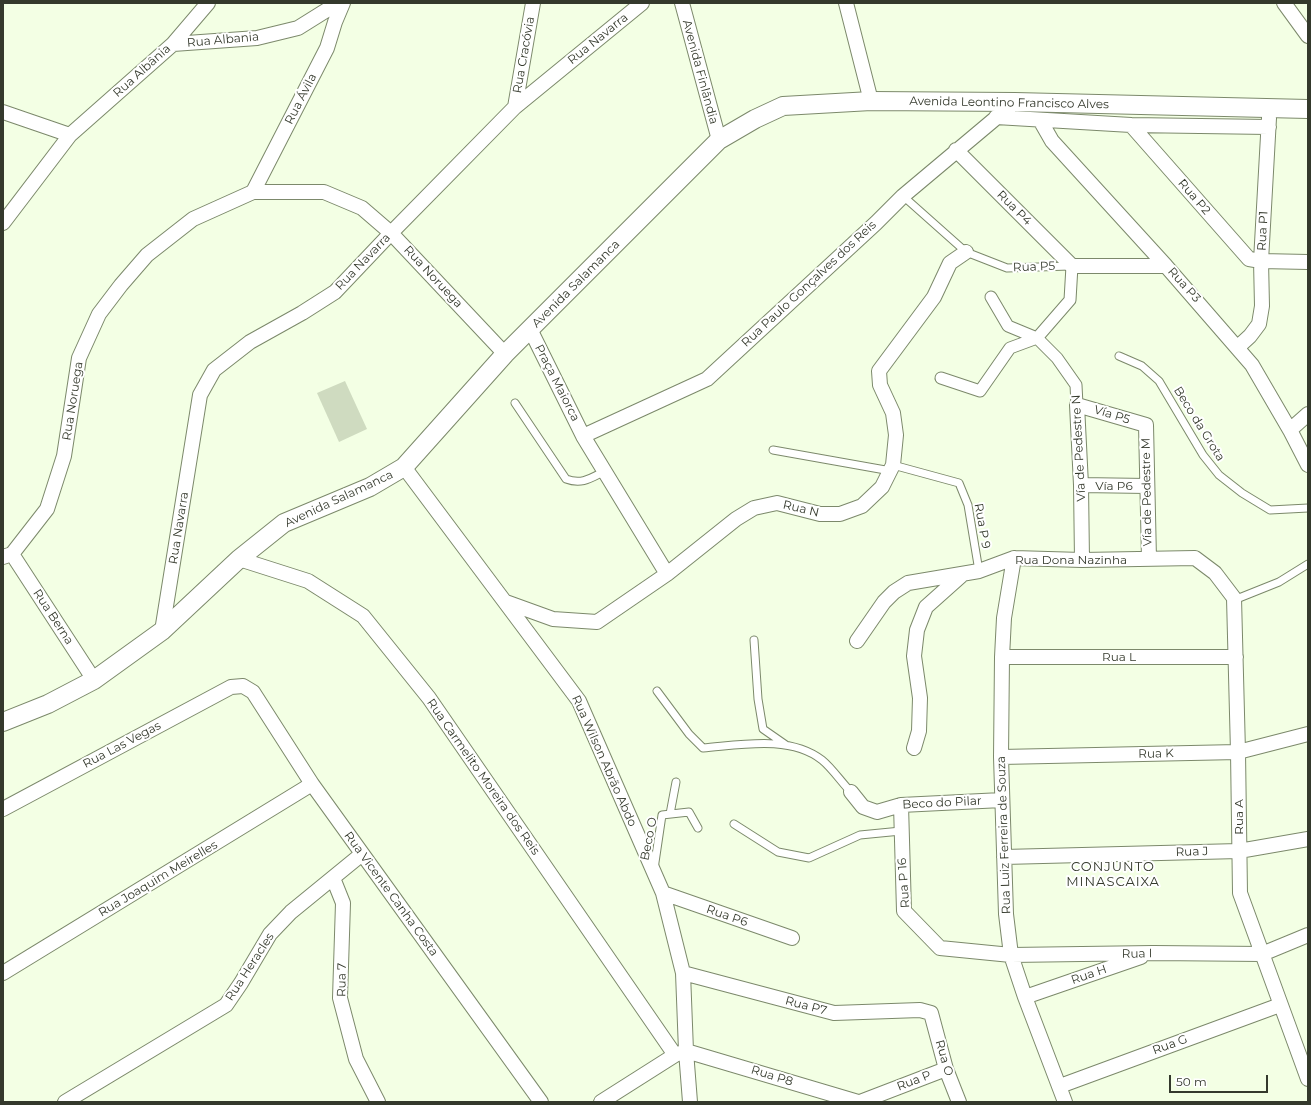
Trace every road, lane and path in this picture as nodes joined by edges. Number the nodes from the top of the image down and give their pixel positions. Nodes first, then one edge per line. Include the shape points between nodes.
1 (208, 3) edge
2 (338, 3) edge
3 (343, 3) edge
4 (533, 3) edge
5 (642, 3) edge
6 (682, 3) edge
7 (846, 3) edge
8 (1284, 3) edge
9 (1308, 36) edge
10 (173, 44) junction
11 (871, 101) junction
12 (1015, 102) junction
13 (516, 107) junction
14 (1270, 108) junction
15 (1308, 109) edge
16 (3, 112) edge
17 (996, 117) junction
18 (1040, 120) junction
19 (1131, 125) junction
20 (1269, 127) junction
21 (70, 135) junction
22 (719, 140) junction
23 (956, 150) junction
24 (253, 192) junction
25 (903, 196) junction
26 (3, 223) edge
27 (391, 232) junction
28 (966, 252) junction
29 (1261, 261) junction
30 (1308, 262) edge
31 (1072, 266) junction
32 (1166, 266) junction
33 (991, 297) dead end
34 (530, 330) junction
35 (1038, 338) junction
36 (1238, 346) junction
37 (505, 354) junction
38 (1119, 356) dead end
39 (941, 378) dead end
40 (514, 403) dead end
41 (1077, 405) junction
42 (1308, 414) edge
43 (1146, 425) joint
44 (1290, 430) junction
45 (583, 436) junction
46 (773, 450) dead end
47 (1308, 465) edge
48 (404, 467) junction
49 (892, 468) junction
50 (605, 470) junction
51 (1081, 485) junction
52 (1147, 486) junction
53 (1308, 508) edge
54 (7, 555) edge
55 (1014, 558) junction
56 (239, 559) junction
57 (1149, 559) junction
58 (1082, 560) junction
59 (1308, 564) edge
60 (979, 571) junction
61 (964, 573) junction
62 (667, 574) junction
63 (1234, 600) junction
64 (505, 601) junction
65 (162, 631) junction
66 (754, 640) dead end
67 (857, 641) dead end
68 (1002, 657) junction
69 (1236, 657) junction
70 (94, 680) junction
71 (243, 686) joint
72 (657, 691) dead end
73 (3, 722) edge
74 (1308, 734) edge
75 (787, 745) junction
76 (914, 748) dead end
77 (1238, 752) junction
78 (1001, 757) junction
79 (676, 782) dead end
80 (312, 784) junction
81 (851, 792) joint
82 (1002, 800) junction
83 (901, 805) junction
84 (3, 810) edge
85 (670, 814) junction
86 (734, 824) dead end
87 (698, 828) dead end
88 (902, 831) junction
89 (1308, 839) edge
90 (1239, 851) junction
91 (362, 854) junction
92 (1004, 857) junction
93 (654, 873) junction
94 (333, 878) junction
95 (663, 893) junction
96 (1308, 935) edge
97 (792, 938) dead end
98 (1153, 953) junction
99 (1262, 954) junction
100 (1011, 955) junction
101 (683, 972) junction
102 (3, 973) edge
103 (1025, 997) junction
104 (1280, 1005) junction
105 (931, 1013) joint
106 (680, 1053) junction
107 (946, 1068) junction
108 (1308, 1079) edge
109 (1060, 1086) junction
110 (65, 1102) edge
111 (378, 1102) edge
112 (541, 1102) edge
113 (601, 1102) edge
114 (690, 1102) edge
115 (859, 1102) edge
116 (959, 1102) edge
117 (1065, 1102) edge

1 - 10 street, Rua Albânia
2 - 10 street, Rua Albania via 298,28 257,38
3 - 24 street, Rua Ávila via 327,48
4 - 13 street, Rua Cracóvia
5 - 13 street, Rua Navarra
6 - 22 street, Avenida Finlândia
7 - 11 street
8 - 9 street
10 - 21 street, Rua Albânia
11 - 12 street, Avenida Leontino Francisco Alves
11 - 22 street, Avenida Leontino Francisco Alves via 783,106
12 - 14 street, Avenida Leontino Francisco Alves
12 - 17 street, Rua Paulo Gonçalves dos Reis
13 - 27 street, Rua Navarra
14 - 15 street, Avenida Leontino Francisco Alves
14 - 20 street, Rua P1
16 - 21 street
17 - 18 street, Avenida Leontino Francisco Alves
17 - 23 street, Rua Paulo Gonçalves dos Reis
18 - 19 street, Avenida Leontino Francisco Alves
18 - 32 street, Rua P3 via 1052,141
19 - 20 street, Avenida Leontino Francisco Alves
19 - 29 street, Rua P2 via 1249,259
20 - 29 street, Rua P1
21 - 26 street, Rua Albânia
22 - 34 street, Avenida Salamanca
23 - 25 street, Rua Paulo Gonçalves dos Reis
23 - 31 street, Rua P4
24 - 27 street, Rua Noruega via 324,192 362,208
24 - 54 street, Rua Noruega via 193,218 147,255 99,314 79,358 64,456 47,509
25 - 28 lane, Rua P5
25 - 45 street, Rua Paulo Gonçalves dos Reis via 707,379
27 - 37 street, Rua Noruega
27 - 65 street, Rua Navarra via 335,292 250,342 214,370 200,395
28 - 31 lane, Rua P5 via 1007,268
28 - 49 street, Rua N via 950,263 934,297 879,371 880,385 892,413 896,435
29 - 30 street
29 - 36 street, Rua P1 via 1262,306 1259,324
31 - 32 street, Rua P5
31 - 35 street via 1070,300
32 - 36 street, Rua P3
33 - 35 street via 1008,326
34 - 37 street, Avenida Salamanca
34 - 45 street, Praça Maiorca
35 - 39 street via 1010,348 980,391
35 - 41 street, Vía de Pedestre N via 1057,358 1076,385
36 - 44 street, Rua P3
37 - 48 street, Avenida Salamanca
38 - 53 lane, Beco da Grota via 1142,366 1159,381 1203,455 1219,475 1236,489 1270,510
40 - 50 lane via 566,479 574,482 587,480
41 - 43 street, Vía P5
41 - 51 street, Vía de Pedestre N
42 - 44 street
43 - 52 street, Vía de Pedestre M
44 - 47 street, Rua P3
45 - 50 street, Praça Maiorca
46 - 49 lane, Rua P 9
48 - 56 street, Avenida Salamanca via 370,487 284,523
48 - 64 street, Rua Wilson Abrão Abdo
49 - 60 lane, Rua P 9 via 959,482 968,505
49 - 62 street, Rua N via 882,487 862,506 840,514 820,514 777,503 754,508 736,519
50 - 62 street, Praça Maiorca
51 - 52 street, Vía P6
51 - 58 street, Vía de Pedestre N
52 - 57 street, Vía de Pedestre M
54 - 70 street, Rua Berna
55 - 58 street, Rua Dona Nazinha
55 - 60 street, Rua Dona Nazinha
55 - 68 street, Rua Luiz Ferreira de Souza via 1004,618
56 - 65 street, Avenida Salamanca
56 - 106 street, Rua Carmelito Moreira dos Reis via 308,580 363,616 429,698
57 - 58 street, Rua Dona Nazinha
57 - 63 street, Rua Dona Nazinha via 1195,558 1215,573
59 - 63 lane via 1279,582
60 - 61 street, Rua Dona Nazinha
61 - 67 street, Rua Dona Nazinha via 908,584 894,592
61 - 76 street via 926,607 917,630 914,656 920,698 919,731
62 - 64 street, Rua N via 597,622 553,619
63 - 69 street, Rua A
64 - 93 street, Rua Wilson Abrão Abdo via 579,700
65 - 70 street, Avenida Salamanca
66 - 75 lane, Beco do Pilar via 763,729
68 - 69 street, Rua L
68 - 78 street, Rua Luiz Ferreira de Souza
69 - 77 street, Rua A
70 - 73 street, Avenida Salamanca via 48,704
71 - 80 street, Rua Vicente Canha Costa via 253,692
71 - 84 street, Rua Las Vegas via 231,687
72 - 75 lane, Beco do Pilar via 689,734 703,748 759,743
74 - 77 street, Rua K
75 - 81 lane, Beco do Pilar via 807,751 823,760
77 - 78 street, Rua K
77 - 90 street, Rua A
78 - 82 street, Rua Luiz Ferreira de Souza
79 - 85 lane, Beco O
80 - 91 street, Rua Vicente Canha Costa
80 - 102 street, Rua Joaquim Meirelles
81 - 83 street, Beco do Pilar via 863,807 877,812
82 - 83 street, Beco do Pilar
82 - 92 street, Rua Luiz Ferreira de Souza
83 - 88 street, Rua P 16
85 - 87 lane, Beco O via 689,812
85 - 93 lane, Beco O via 662,815
86 - 88 lane via 778,852 809,858 860,834
88 - 100 street, Rua P 16 via 904,911 940,948
89 - 90 street, Rua J
90 - 92 street, Rua J
90 - 99 street, Rua A via 1240,893
91 - 94 street, Rua Heracles
91 - 112 street, Rua Vicente Canha Costa
92 - 100 street, Rua Luiz Ferreira de Souza via 1006,914
93 - 95 street, Rua Wilson Abrão Abdo
94 - 110 street, Rua Heracles via 291,912 270,934 226,1005
94 - 111 street, Rua 7 via 343,903 340,998 356,1059
95 - 97 street, Rua P6
95 - 101 street, Rua Wilson Abrão Abdo
96 - 99 street
98 - 99 street, Rua I
98 - 100 street, Rua I
98 - 103 street, Rua H
99 - 104 street, Rua A
100 - 103 street, Rua Luiz Ferreira de Souza
101 - 105 street, Rua P7 via 834,1013 920,1010
101 - 106 street, Rua Wilson Abrão Abdo
103 - 109 street, Rua Luiz Ferreira de Souza
104 - 108 street, Rua A
104 - 109 street, Rua G
105 - 107 street, Rua O
106 - 113 street
106 - 114 street, Rua Wilson Abrão Abdo
106 - 115 street, Rua P8
107 - 115 street, Rua P
107 - 116 street, Rua O
109 - 117 street, Rua Luiz Ferreira de Souza

